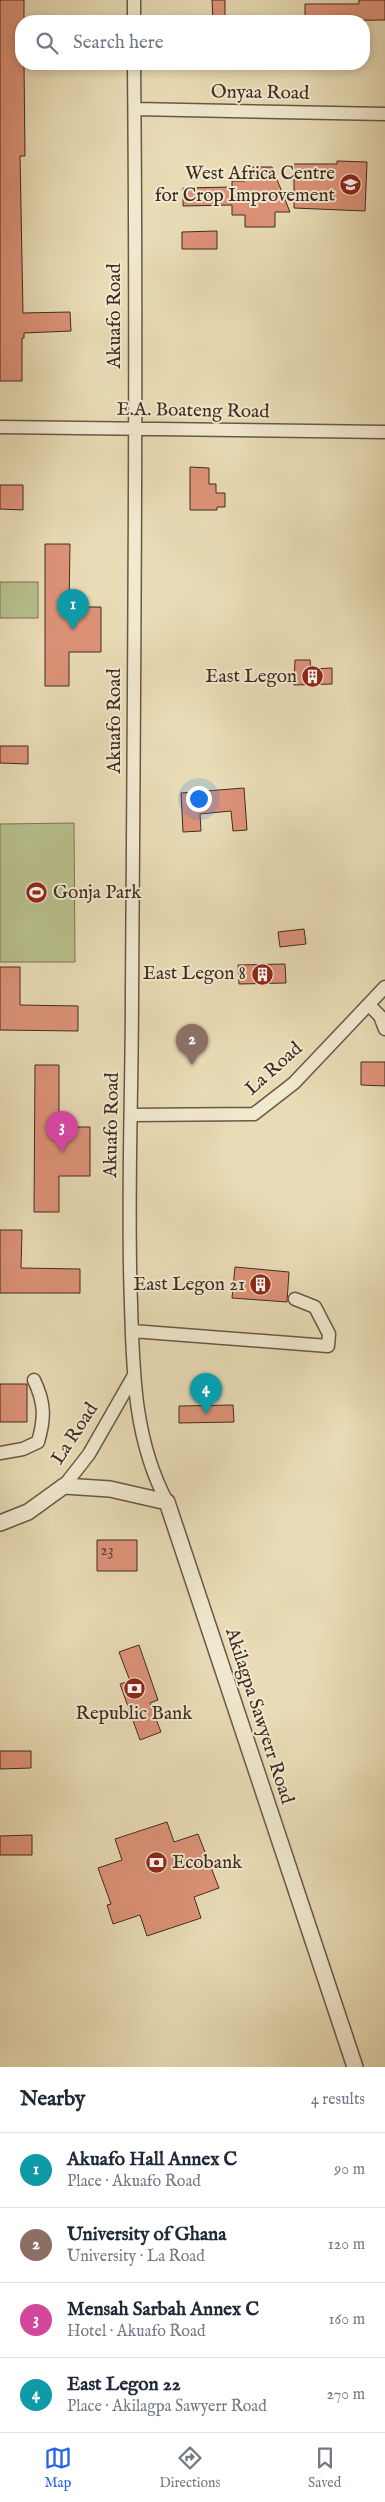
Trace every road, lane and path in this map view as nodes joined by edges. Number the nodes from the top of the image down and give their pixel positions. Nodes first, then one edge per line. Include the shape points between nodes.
1 (134, 0) edge
2 (134, 15) edge
3 (134, 70) edge
4 (135, 109) junction
5 (385, 114) edge
6 (0, 427) edge
7 (134, 427) junction
8 (385, 432) edge
9 (385, 987) edge
10 (368, 1005) junction
11 (385, 1029) edge
12 (132, 1114) junction
13 (294, 1299) dead end
14 (132, 1331) junction
15 (134, 1377) junction
16 (34, 1380) dead end
17 (0, 1454) edge
18 (64, 1486) junction
19 (166, 1502) junction
20 (0, 1523) edge
21 (355, 2067) edge

1 - 2 street
3 - 4 street, Akuafo Road
4 - 5 street, Onyaa Road
4 - 7 street, Akuafo Road
6 - 7 street, E.A. Boateng Road
7 - 8 street, E.A. Boateng Road
7 - 12 street, Akuafo Road
9 - 10 street, La Road
10 - 11 street via 380,1016
10 - 12 street, La Road via 294,1083 254,1114
12 - 14 street, Akuafo Road via 128,1243
13 - 14 street via 315,1306 329,1334 328,1346
14 - 15 street, Akuafo Road
15 - 18 street, La Road via 89,1454
15 - 19 street, Akilagpa Sawyerr Road via 144,1450
16 - 17 street via 42,1397 43,1425 38,1442
18 - 19 street, La Road via 110,1488
18 - 20 street, La Road via 28,1512
19 - 21 street, Akilagpa Sawyerr Road

